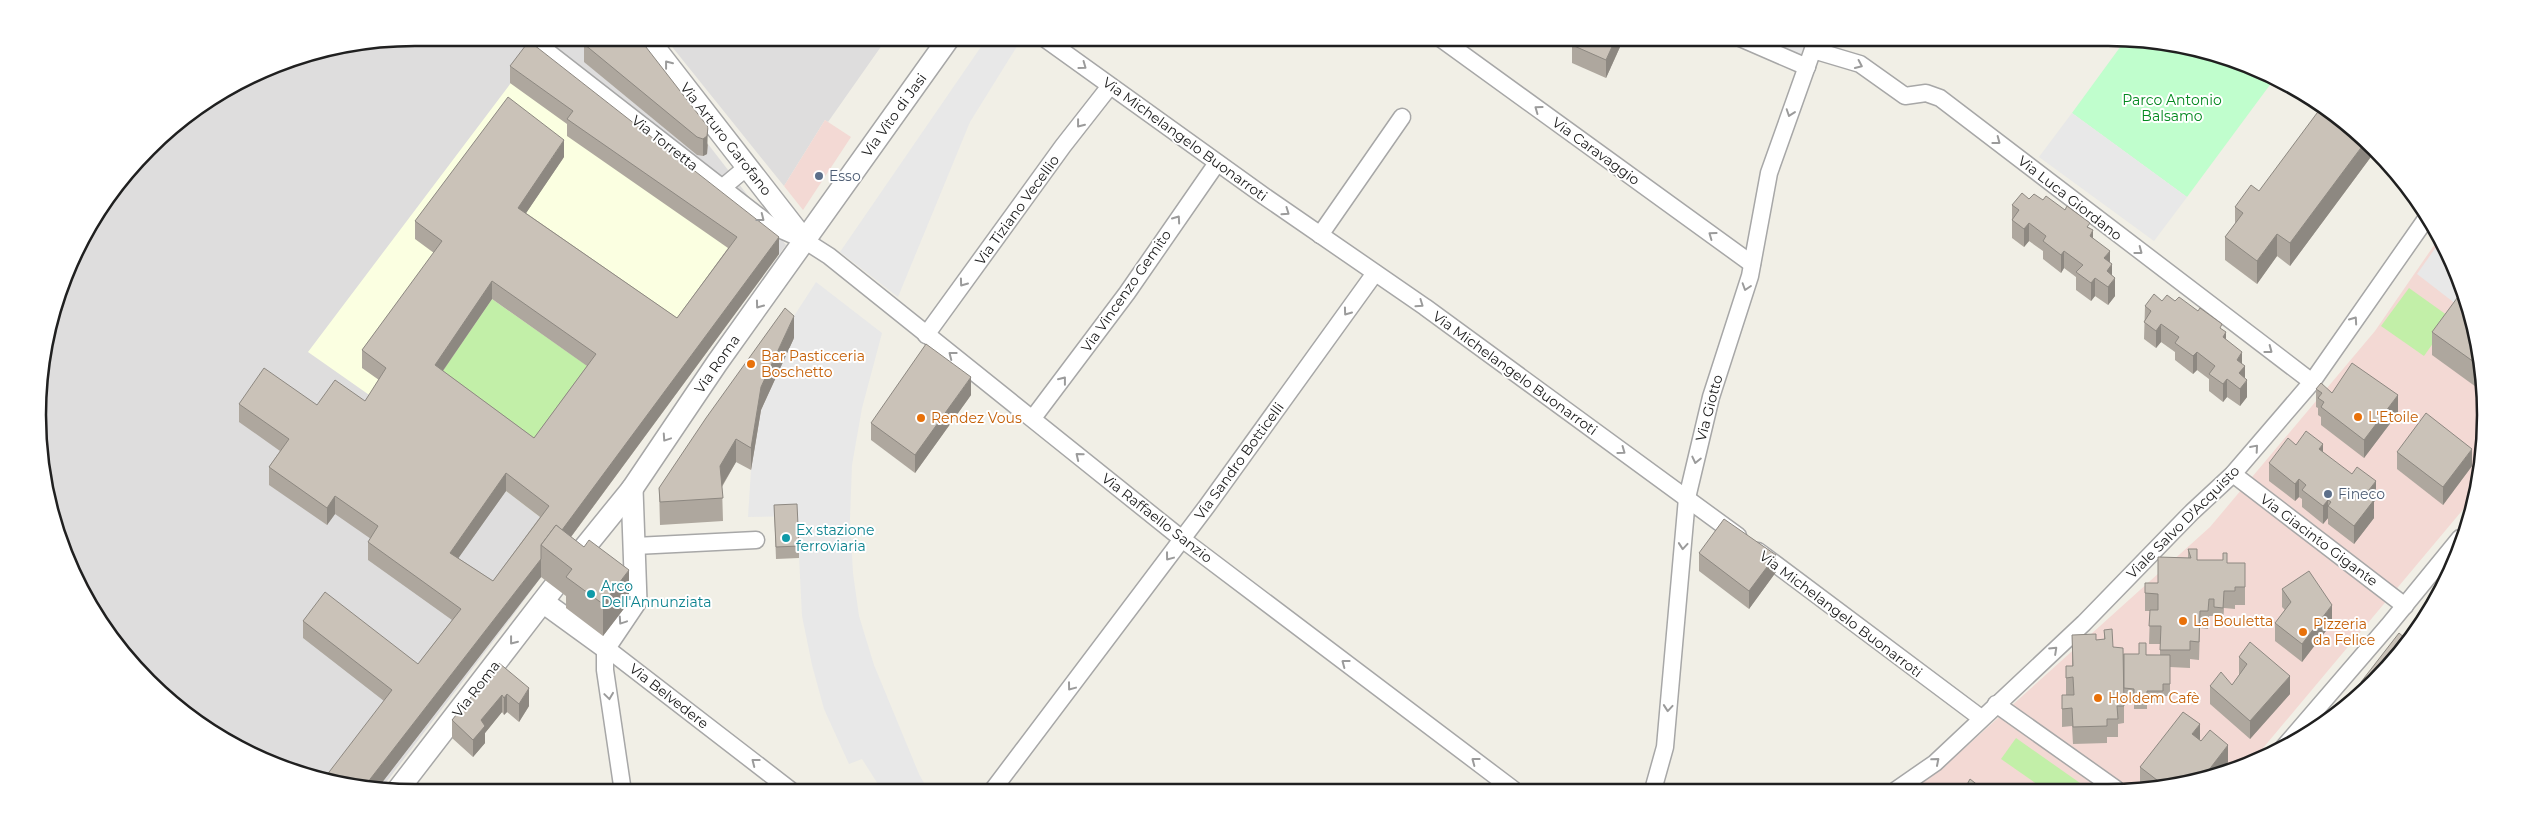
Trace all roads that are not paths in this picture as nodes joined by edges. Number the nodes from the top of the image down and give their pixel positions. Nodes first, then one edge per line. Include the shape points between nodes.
1 (540, 46) edge
2 (654, 46) edge
3 (944, 46) edge
4 (1055, 46) edge
5 (1451, 46) edge
6 (1758, 46) edge
7 (1814, 46) edge
8 (1820, 46) edge
9 (1807, 68) junction
10 (1110, 86) junction
11 (1402, 117) dead end
12 (1217, 163) junction
13 (747, 166) junction
14 (722, 188) junction
15 (2423, 224) edge
16 (1320, 236) junction
17 (804, 240) junction
18 (1752, 264) junction
19 (1376, 273) junction
20 (926, 335) junction
21 (2312, 382) junction
22 (1033, 418) junction
23 (2233, 474) junction
24 (632, 489) junction
25 (1687, 498) junction
26 (1182, 539) junction
27 (756, 540) dead end
28 (635, 546) junction
29 (2452, 548) edge
30 (569, 567) edge
31 (549, 595) joint
32 (2405, 606) junction
33 (605, 647) junction
34 (1996, 704) junction
35 (1981, 718) junction
36 (2300, 730) edge
37 (403, 783) edge
38 (622, 784) edge
39 (783, 784) edge
40 (997, 784) edge
41 (1506, 784) edge
42 (1655, 784) edge
43 (1905, 784) edge
44 (2109, 784) edge

1 - 14 street, Via Torretta
13 -> 2 street, Via Arturo Garofano
3 - 17 street, Via Vito di Jasi
4 -> 10 street, Via Michelangelo Buonarroti
18 -> 5 street, Via Caravaggio
6 - 9 street
7 - 9 street, Via Giotto
8 -> 21 street, Via Luca Giordano via 1860,64 1905,96 1926,94 1940,98
9 -> 18 street, Via Giotto via 1769,173
10 - 12 street, Via Michelangelo Buonarroti
10 -> 20 street, Via Tiziano Vecellio
11 - 16 street
12 -> 16 street, Via Michelangelo Buonarroti
22 -> 12 street, Via Vincenzo Gemito via 1127,294
13 - 14 street
13 - 17 street, Via Arturo Garofano
14 -> 17 street, Via Torretta via 770,225
21 -> 15 street, Viale Salvo D'Acquisto
16 - 19 street, Via Michelangelo Buonarroti
17 - 20 street, Via Raffaello Sanzio via 829,256
17 -> 24 street, Via Roma
18 -> 25 street, Via Giotto via 1711,397
19 -> 25 street, Via Michelangelo Buonarroti
19 -> 26 street, Via Sandro Botticelli
22 -> 20 street, Via Raffaello Sanzio
23 -> 21 street, Viale Salvo D'Acquisto
26 -> 22 street, Via Raffaello Sanzio
23 - 32 street, Via Giacinto Gigante
34 -> 23 street, Viale Salvo D'Acquisto via 2084,623
24 - 28 street
24 - 30 street, Via Roma
25 - 35 street, Via Michelangelo Buonarroti
25 -> 42 street, Via Giotto via 1665,747
26 -> 40 street, Via Sandro Botticelli
41 -> 26 street, Via Raffaello Sanzio
27 - 28 street
28 -> 33 street via 636,601
29 - 32 street
31 - 33 street, Via Belvedere
31 -> 37 street, Via Roma
32 - 36 street
33 -> 38 street via 605,670
39 -> 33 street, Via Belvedere
34 - 35 street, Viale Salvo D'Acquisto
34 - 44 street
43 -> 35 street, Viale Salvo D'Acquisto via 1935,763

